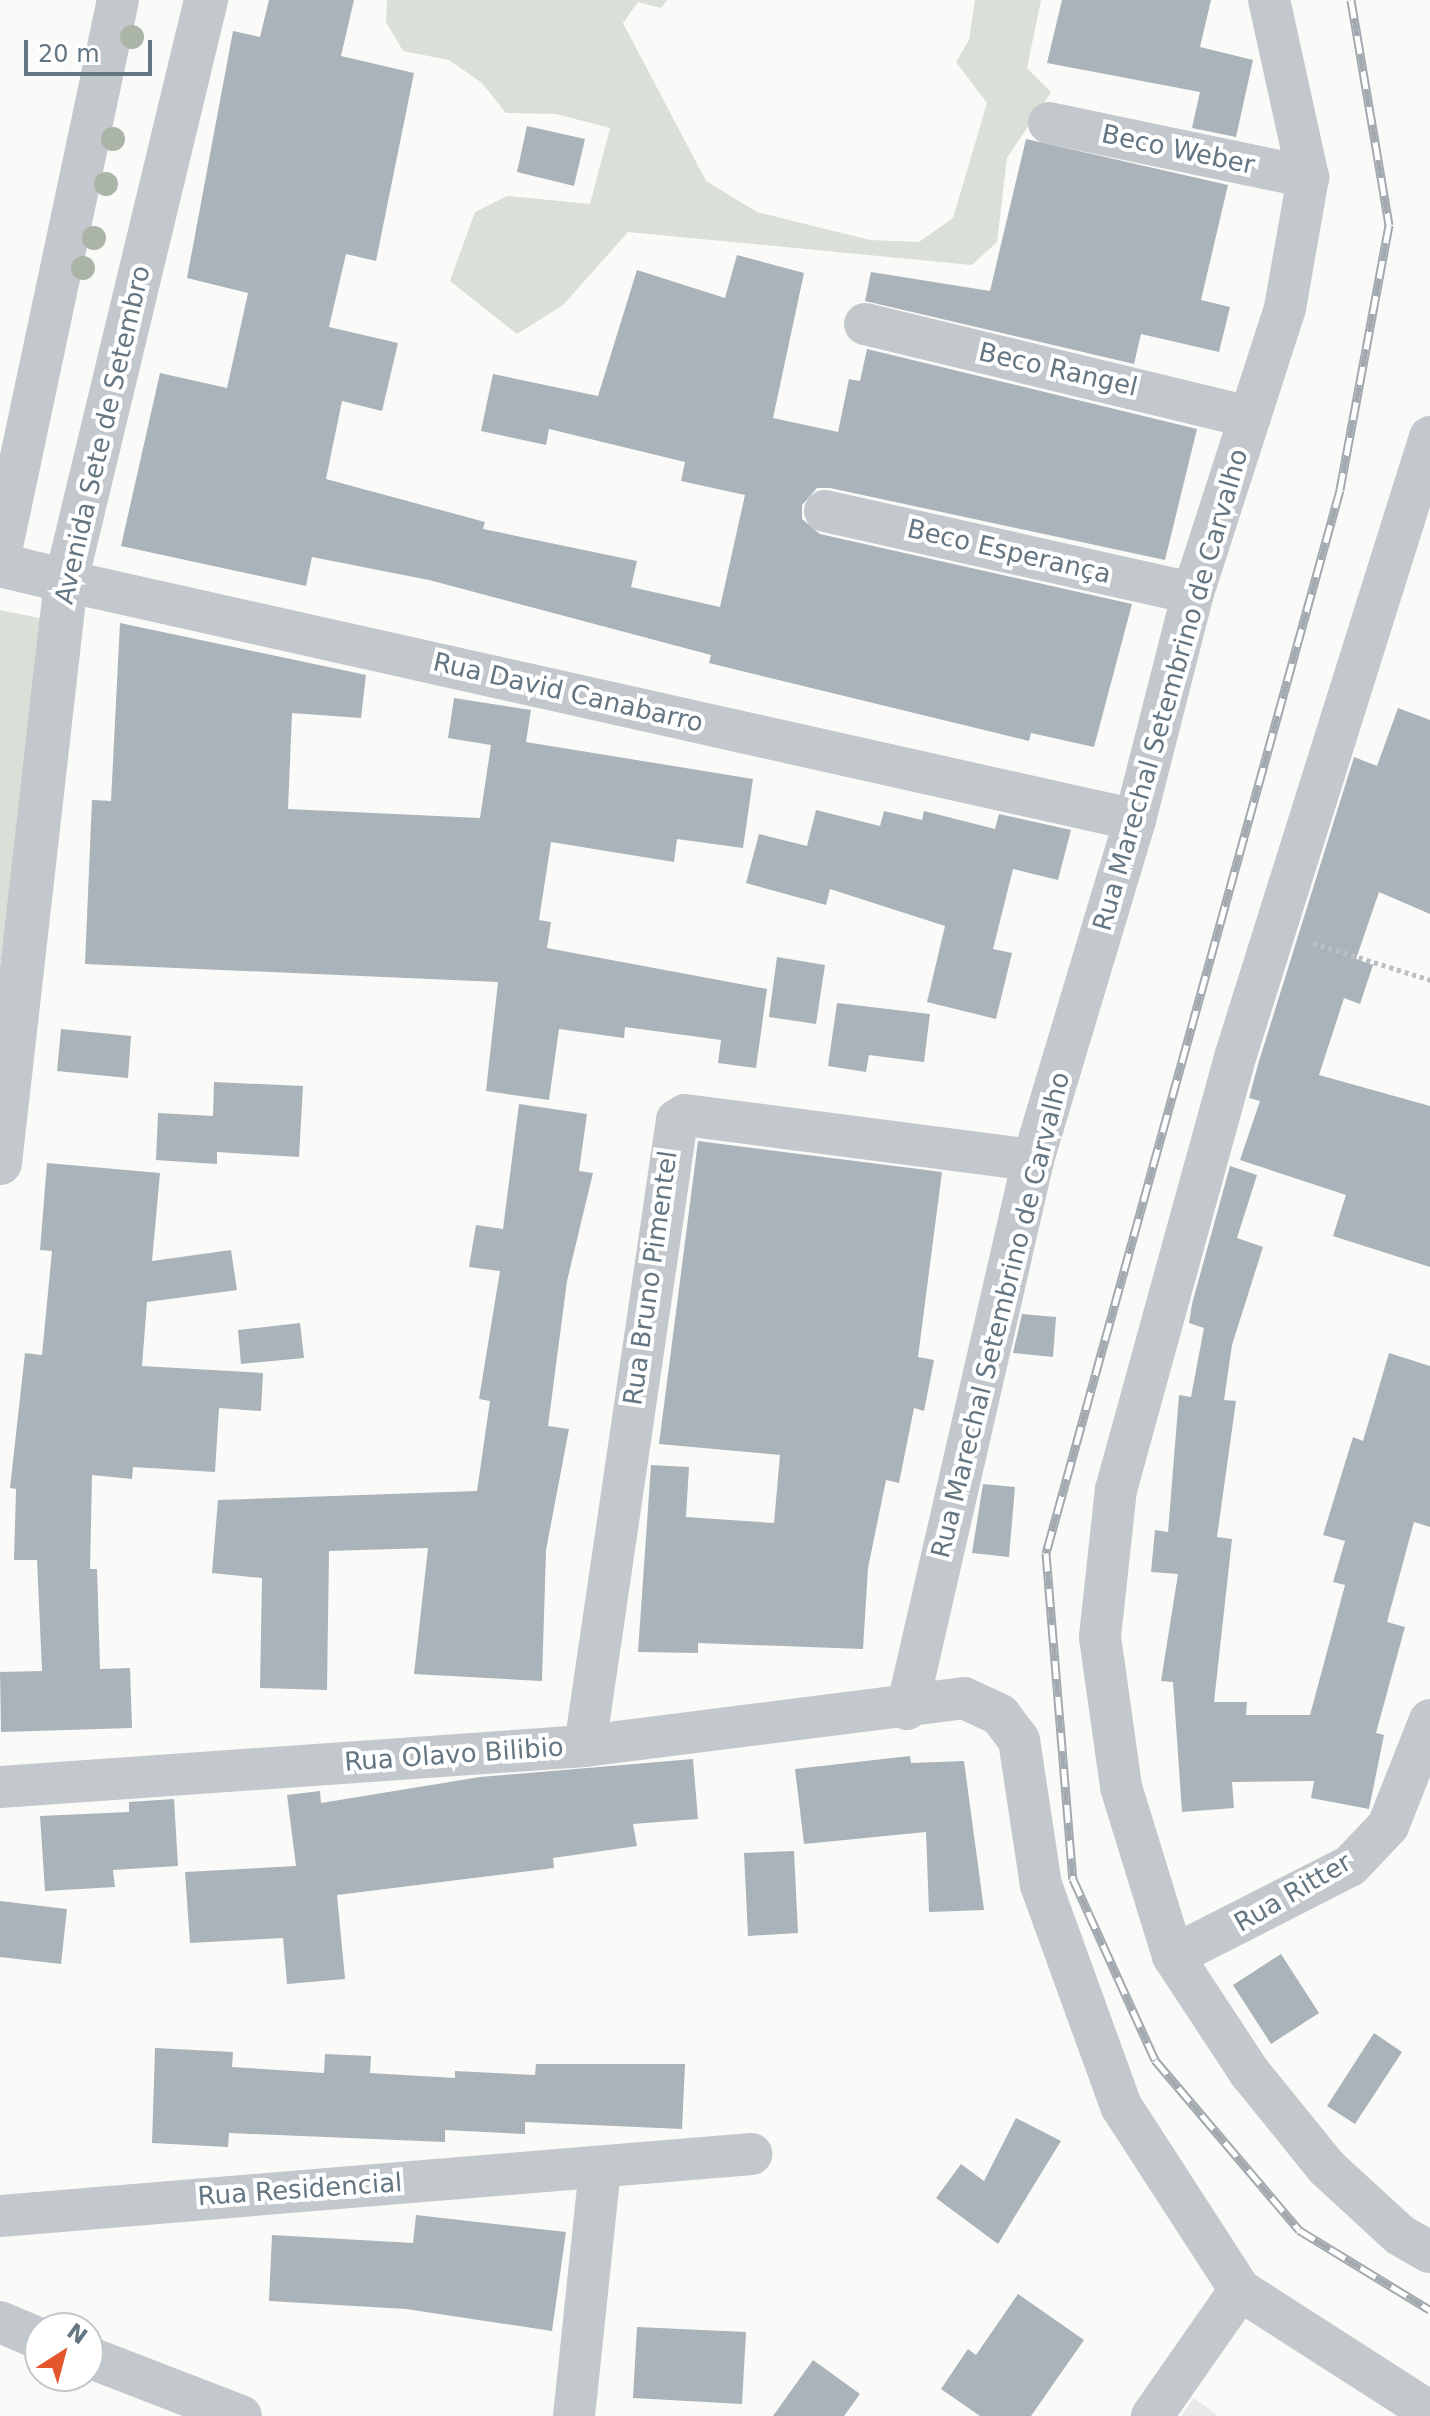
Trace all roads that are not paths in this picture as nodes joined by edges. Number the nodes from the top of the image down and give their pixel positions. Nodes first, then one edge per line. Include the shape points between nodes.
1 (118, 0) edge
2 (206, 0) edge
3 (1269, 0) edge
4 (1049, 123) dead end
5 (1308, 177) junction
6 (865, 324) dead end
7 (1250, 417) junction
8 (1430, 437) edge
9 (825, 511) dead end
10 (0, 556) edge
11 (0, 565) edge
12 (66, 581) junction
13 (1193, 593) junction
14 (1135, 820) junction
15 (1033, 1160) junction
16 (0, 1163) edge
17 (907, 1709) junction
18 (1430, 1720) edge
19 (585, 1746) junction
20 (0, 1787) edge
21 (1173, 1956) junction
22 (751, 2154) dead end
23 (600, 2167) junction
24 (0, 2216) edge
25 (1430, 2252) edge
26 (1240, 2290) junction
27 (0, 2322) edge
28 (24, 2332) edge
29 (104, 2363) edge
30 (1430, 2412) edge
31 (241, 2416) edge
32 (574, 2416) edge
33 (1152, 2416) edge

1 - 10 street
2 - 12 street, Avenida Sete de Setembro
3 - 5 street, Rua Marechal Setembrino de Carvalho
4 - 5 street, Beco Weber
5 - 7 street, Rua Marechal Setembrino de Carvalho via 1285,308
6 - 7 street, Beco Rangel
7 - 13 street, Rua Marechal Setembrino de Carvalho
8 - 21 street via 1274,930 1116,1489 1100,1637 1121,1787
9 - 13 street, Beco Esperança
11 - 12 street, Rua David Canabarro
12 - 14 street, Rua David Canabarro
12 - 16 street, Avenida Sete de Setembro
13 - 14 street, Rua Marechal Setembrino de Carvalho
14 - 15 street, Rua Marechal Setembrino de Carvalho
15 - 17 street, Rua Marechal Setembrino de Carvalho
15 - 19 street, Rua Bruno Pimentel via 685,1115 677,1120
17 - 19 street, Rua Olavo Bilibio
17 - 26 street via 964,1698 1000,1715 1019,1740 1041,1885 1121,2106
18 - 21 street, Rua Ritter via 1388,1826 1350,1866
19 - 20 street, Rua Olavo Bilibio
21 - 25 street via 1250,2073 1326,2167 1400,2235
22 - 23 street, Rua Residencial
23 - 24 street, Rua Residencial
23 - 32 street
26 - 30 street
26 - 33 street
27 - 28 street
29 - 31 street

